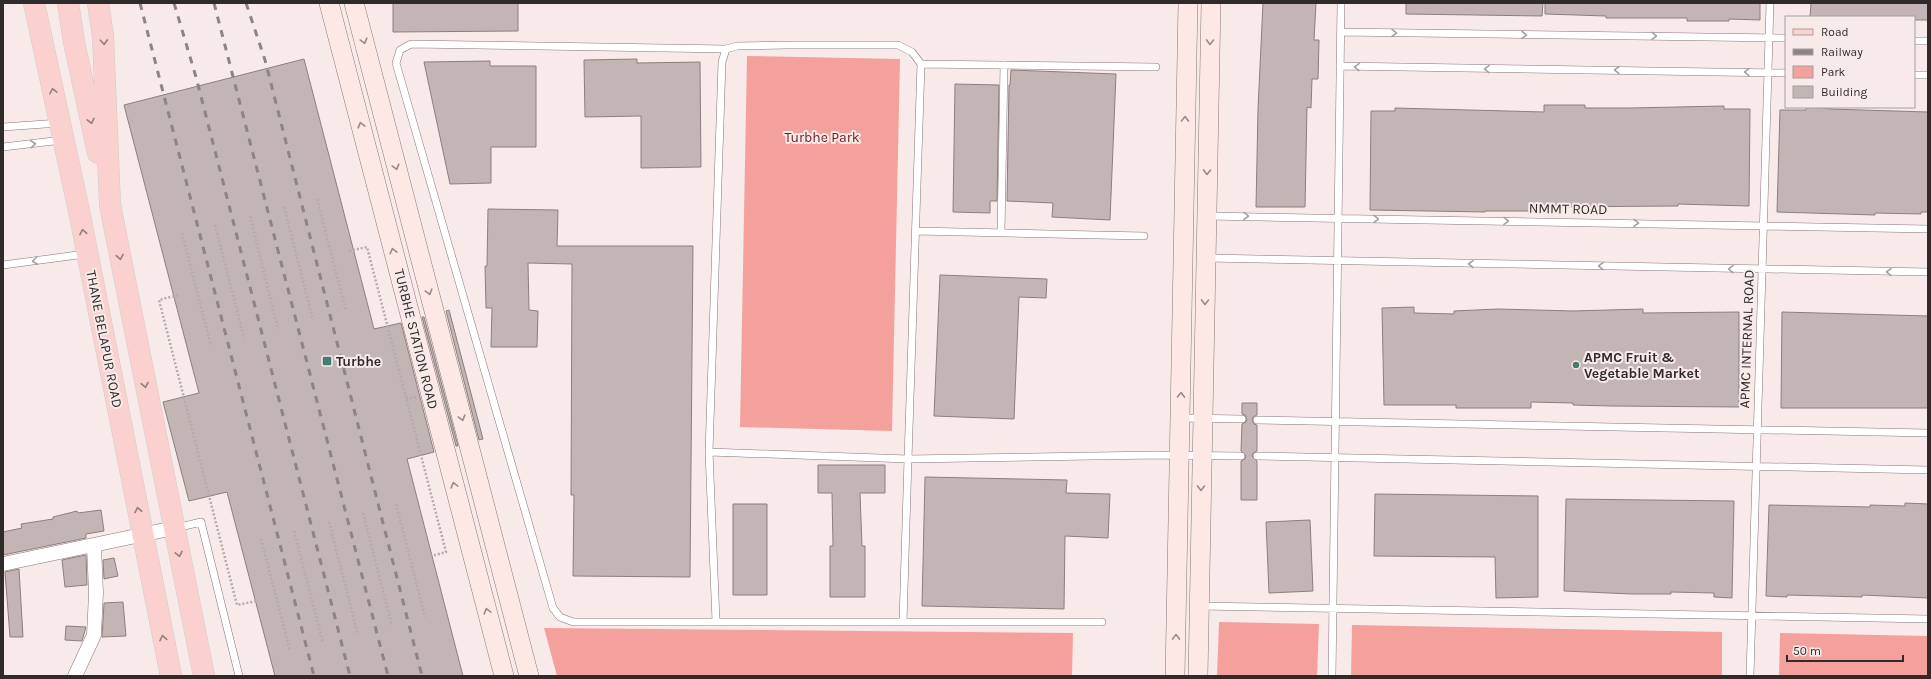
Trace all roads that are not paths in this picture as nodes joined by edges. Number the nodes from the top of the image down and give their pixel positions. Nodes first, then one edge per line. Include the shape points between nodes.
1 (34, 3) edge
2 (68, 3) edge
3 (98, 3) edge
4 (329, 3) edge
5 (354, 3) edge
6 (1188, 3) edge
7 (1211, 3) edge
8 (1341, 3) edge
9 (1770, 3) edge
10 (1341, 32) junction
11 (1769, 38) junction
12 (1785, 38) edge
13 (1915, 40) edge
14 (1928, 41) edge
15 (726, 49) junction
16 (921, 64) junction
17 (1004, 65) junction
18 (1340, 66) junction
19 (1156, 67) dead end
20 (1198, 72) junction
21 (1768, 72) junction
22 (1785, 73) edge
23 (1915, 75) edge
24 (1928, 75) edge
25 (3, 126) edge
26 (62, 132) junction
27 (390, 144) junction
28 (3, 147) edge
29 (368, 151) junction
30 (110, 205) junction
31 (1207, 216) junction
32 (1338, 218) junction
33 (1763, 226) junction
34 (1928, 228) edge
35 (916, 231) junction
36 (1001, 233) junction
37 (1144, 236) dead end
38 (1197, 246) junction
39 (87, 254) junction
40 (1338, 261) junction
41 (3, 265) edge
42 (1762, 269) junction
43 (1928, 272) edge
44 (454, 387) junction
45 (430, 394) junction
46 (1181, 418) junction
47 (1203, 418) junction
48 (1242, 419) dead end
49 (1257, 420) dead end
50 (1336, 421) junction
51 (1757, 429) junction
52 (1928, 432) edge
53 (709, 452) junction
54 (1180, 455) junction
55 (1202, 456) junction
56 (1241, 456) dead end
57 (1257, 456) dead end
58 (908, 458) junction
59 (1335, 458) junction
60 (1756, 467) junction
61 (1928, 470) edge
62 (174, 528) junction
63 (143, 535) junction
64 (94, 546) junction
65 (3, 564) edge
66 (1199, 606) junction
67 (1333, 608) junction
68 (1752, 616) junction
69 (1928, 619) edge
70 (716, 621) junction
71 (904, 622) junction
72 (1102, 622) dead end
73 (518, 637) junction
74 (495, 644) junction
75 (75, 676) edge
76 (171, 676) edge
77 (204, 676) edge
78 (239, 676) edge
79 (504, 676) edge
80 (529, 676) edge
81 (1176, 676) edge
82 (1198, 676) edge
83 (1332, 676) edge
84 (1750, 676) edge

26 -> 1 main road, THANE BELAPUR ROAD
2 -> 30 main road via 74,42
3 -> 30 main road via 103,36
29 -> 4 street, TURBHE STATION ROAD
5 -> 27 street, TURBHE STATION ROAD
6 - 20 street
7 -> 20 street
8 - 10 lane
9 - 11 lane, APMC INTERNAL ROAD
10 -> 11 lane
10 - 18 lane
11 - 12 lane
11 - 21 lane, APMC INTERNAL ROAD
13 - 14 lane
15 - 16 lane via 738,46 898,45 912,52
15 - 53 lane via 722,62
15 - 70 lane via 411,44 400,50 396,63 553,608 560,617 573,622
16 - 17 lane
16 - 35 lane
17 - 19 lane
17 - 36 lane
21 -> 18 lane
18 - 32 lane
20 -> 31 street
38 -> 20 street
21 - 22 lane
21 - 33 lane, APMC INTERNAL ROAD
23 - 24 lane
25 - 26 lane
28 -> 26 lane
39 -> 26 main road, THANE BELAPUR ROAD
27 - 29 street
27 -> 44 street, TURBHE STATION ROAD
45 -> 29 street, TURBHE STATION ROAD
30 -> 62 main road
31 -> 32 lane, NMMT ROAD
31 - 38 street
32 -> 33 lane, NMMT ROAD
32 - 40 lane
33 - 34 lane, NMMT ROAD
33 - 42 lane, APMC INTERNAL ROAD
35 - 36 lane
35 - 58 lane
36 - 37 lane
38 - 40 lane
46 -> 38 street
38 -> 47 street
39 -> 41 lane
63 -> 39 main road, THANE BELAPUR ROAD
42 -> 40 lane
40 - 50 lane
43 -> 42 lane
42 - 51 lane, APMC INTERNAL ROAD
44 - 45 street
44 -> 73 street, TURBHE STATION ROAD
74 -> 45 street, TURBHE STATION ROAD
46 - 47 lane
46 - 54 street
47 - 48 lane
47 - 55 street
49 - 50 lane
50 - 51 lane
50 - 59 lane
51 - 52 lane
51 - 60 lane, APMC INTERNAL ROAD
53 - 58 lane
53 - 70 lane
54 - 55 lane
54 - 58 lane
81 -> 54 street
55 - 56 lane
55 -> 66 street
57 - 59 lane
58 - 71 lane
59 - 60 lane
59 - 67 lane
60 - 61 lane
60 - 68 lane, APMC INTERNAL ROAD
62 - 63 street
62 -> 77 main road
62 - 78 lane via 200,522
63 - 64 street
76 -> 63 main road, THANE BELAPUR ROAD
64 - 65 street
64 - 75 street via 94,635
66 - 67 lane
66 - 82 street
67 - 68 lane
67 - 83 lane
68 - 69 lane
68 - 84 lane, APMC INTERNAL ROAD
70 - 71 lane
71 - 72 lane
73 - 74 street
73 - 80 street, TURBHE STATION ROAD
74 - 79 street, TURBHE STATION ROAD

